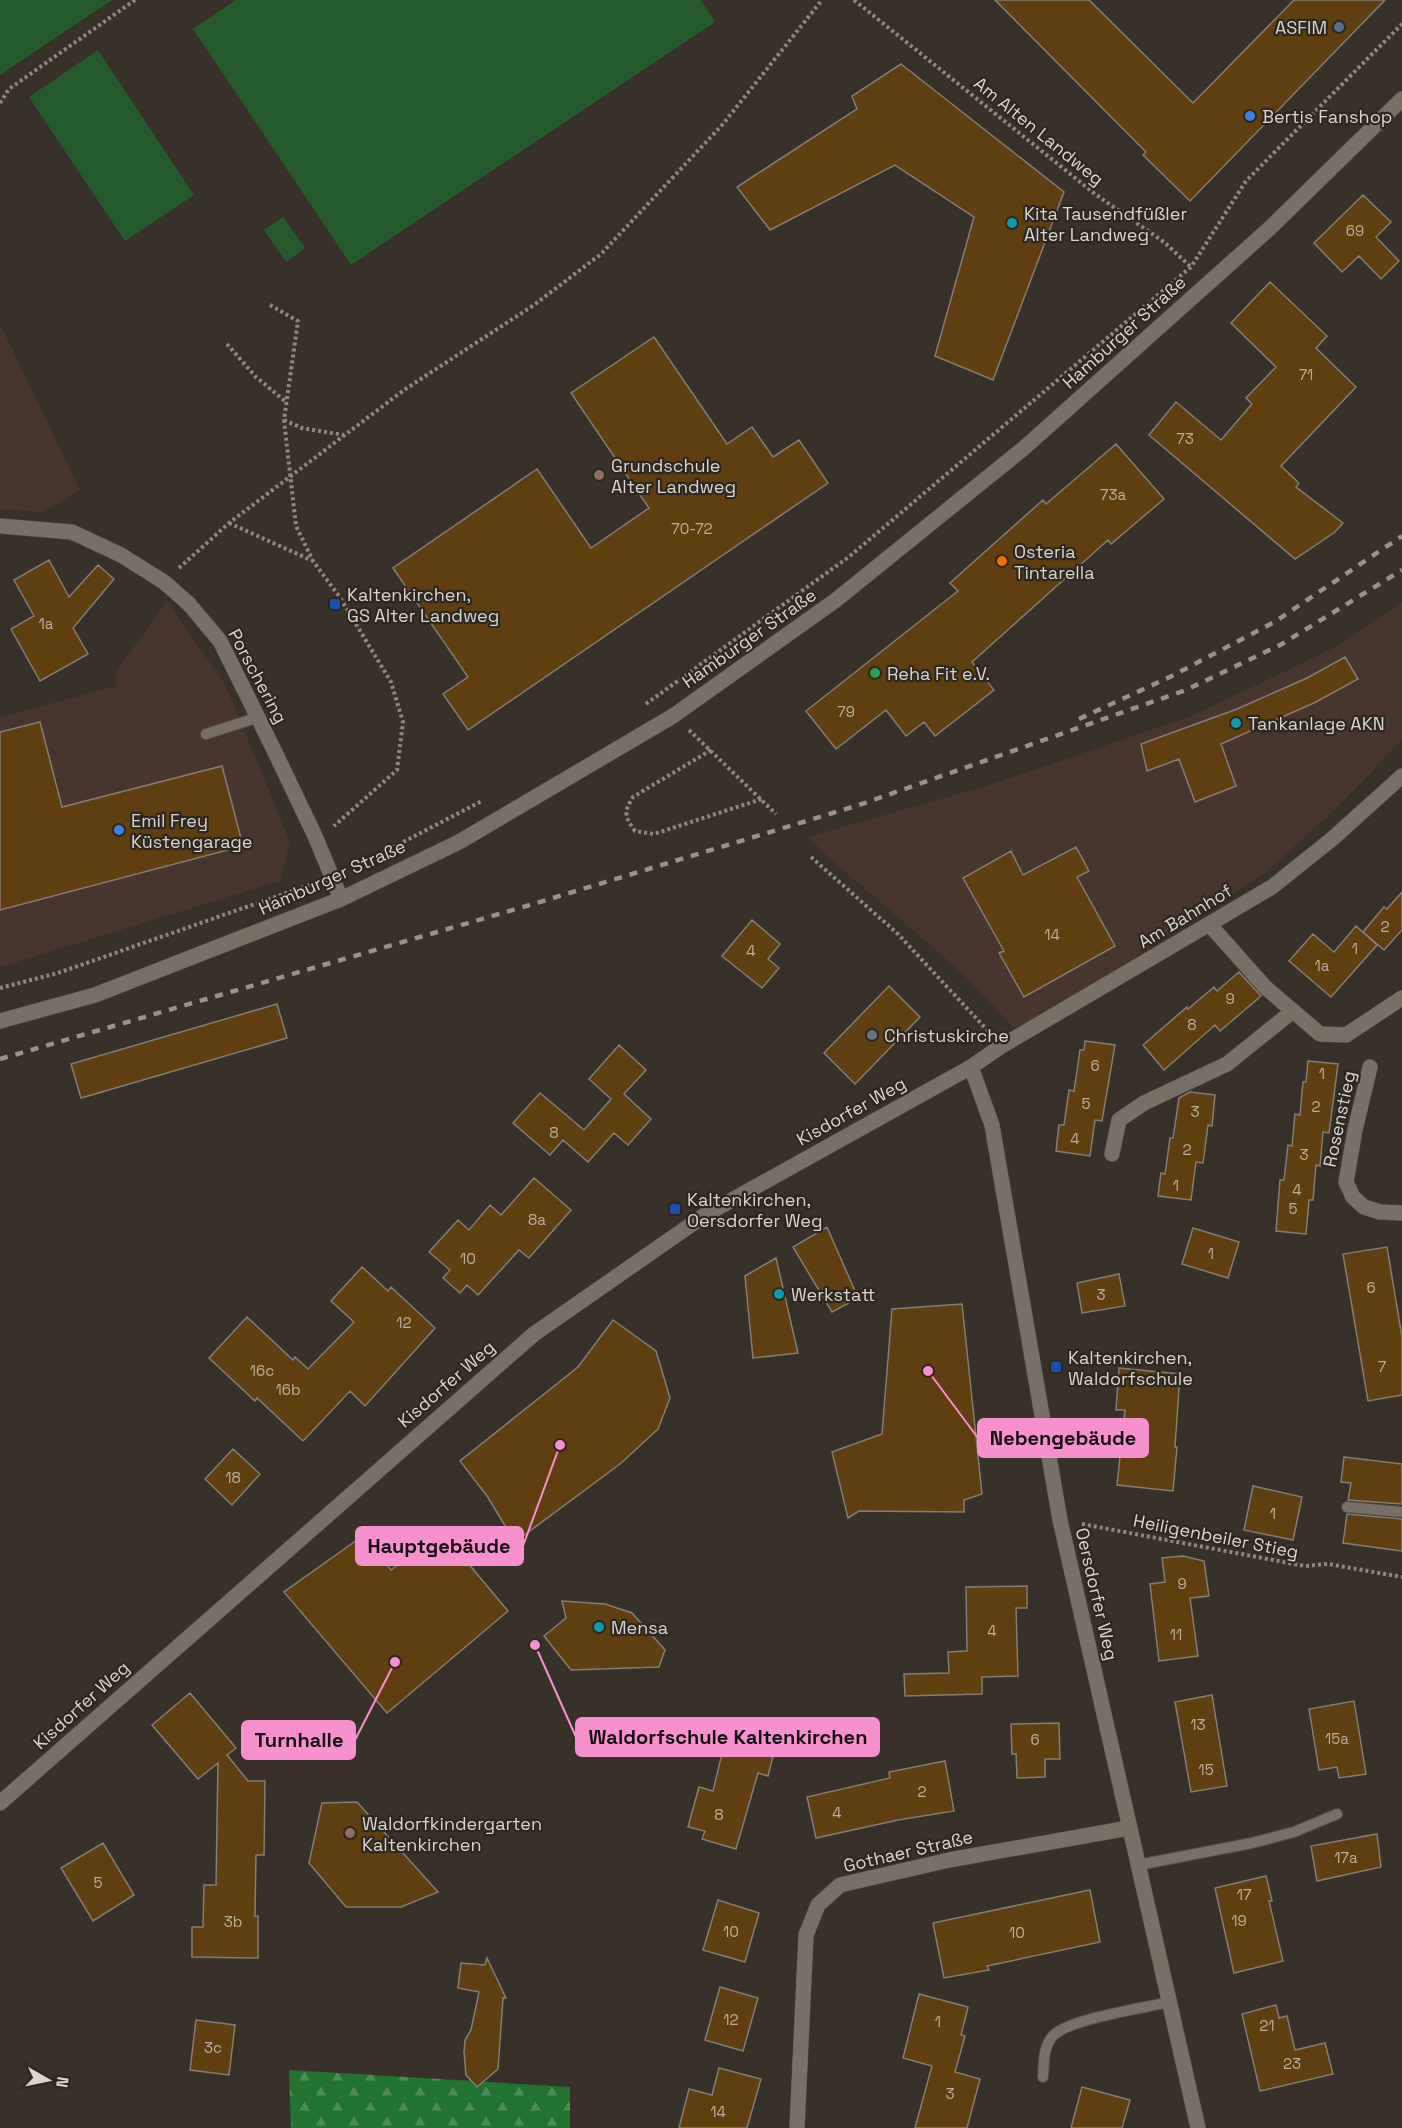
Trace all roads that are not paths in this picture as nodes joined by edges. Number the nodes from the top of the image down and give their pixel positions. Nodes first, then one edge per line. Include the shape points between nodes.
1 (1402, 99) edge
2 (0, 526) edge
3 (259, 717) junction
4 (206, 734) dead end
5 (1402, 776) edge
6 (341, 898) junction
7 (1210, 925) junction
8 (1402, 998) edge
9 (1293, 1011) junction
10 (0, 1021) edge
11 (971, 1067) junction
12 (1370, 1067) dead end
13 (1112, 1154) dead end
14 (1402, 1213) edge
15 (1347, 1507) dead end
16 (1402, 1512) edge
17 (0, 1803) edge
18 (1337, 1814) dead end
19 (1129, 1828) junction
20 (1138, 1865) junction
21 (1169, 2002) junction
22 (1043, 2077) dead end
23 (797, 2128) edge
24 (1198, 2128) edge

1 - 6 street, Hamburger Straße via 1329,172 1024,448 836,600 674,716 459,842
2 - 3 street, Porschering via 72,531 164,582 220,641
3 - 4 lane
3 - 6 street, Porschering
5 - 7 street, Am Bahnhof via 1272,887
6 - 10 street, Hamburger Straße via 95,995
7 - 9 street via 1265,987
7 - 11 street, Am Bahnhof
8 - 9 street via 1346,1035 1320,1034
9 - 13 street via 1227,1064 1144,1103 1119,1120
11 - 17 street, Kisdorfer Weg via 705,1215 534,1334
11 - 19 street, Oersdorfer Weg via 992,1125 1060,1520
12 - 14 street, Rosenstieg via 1346,1182 1353,1197 1364,1207
15 - 16 lane
18 - 20 lane via 1294,1832 1252,1843
19 - 20 street, Oersdorfer Weg
19 - 23 street, Gothaer Straße via 949,1860 840,1885 818,1905 806,1935
20 - 21 street, Oersdorfer Weg
21 - 22 lane via 1069,2025 1053,2035 1046,2047
21 - 24 street, Oersdorfer Weg

